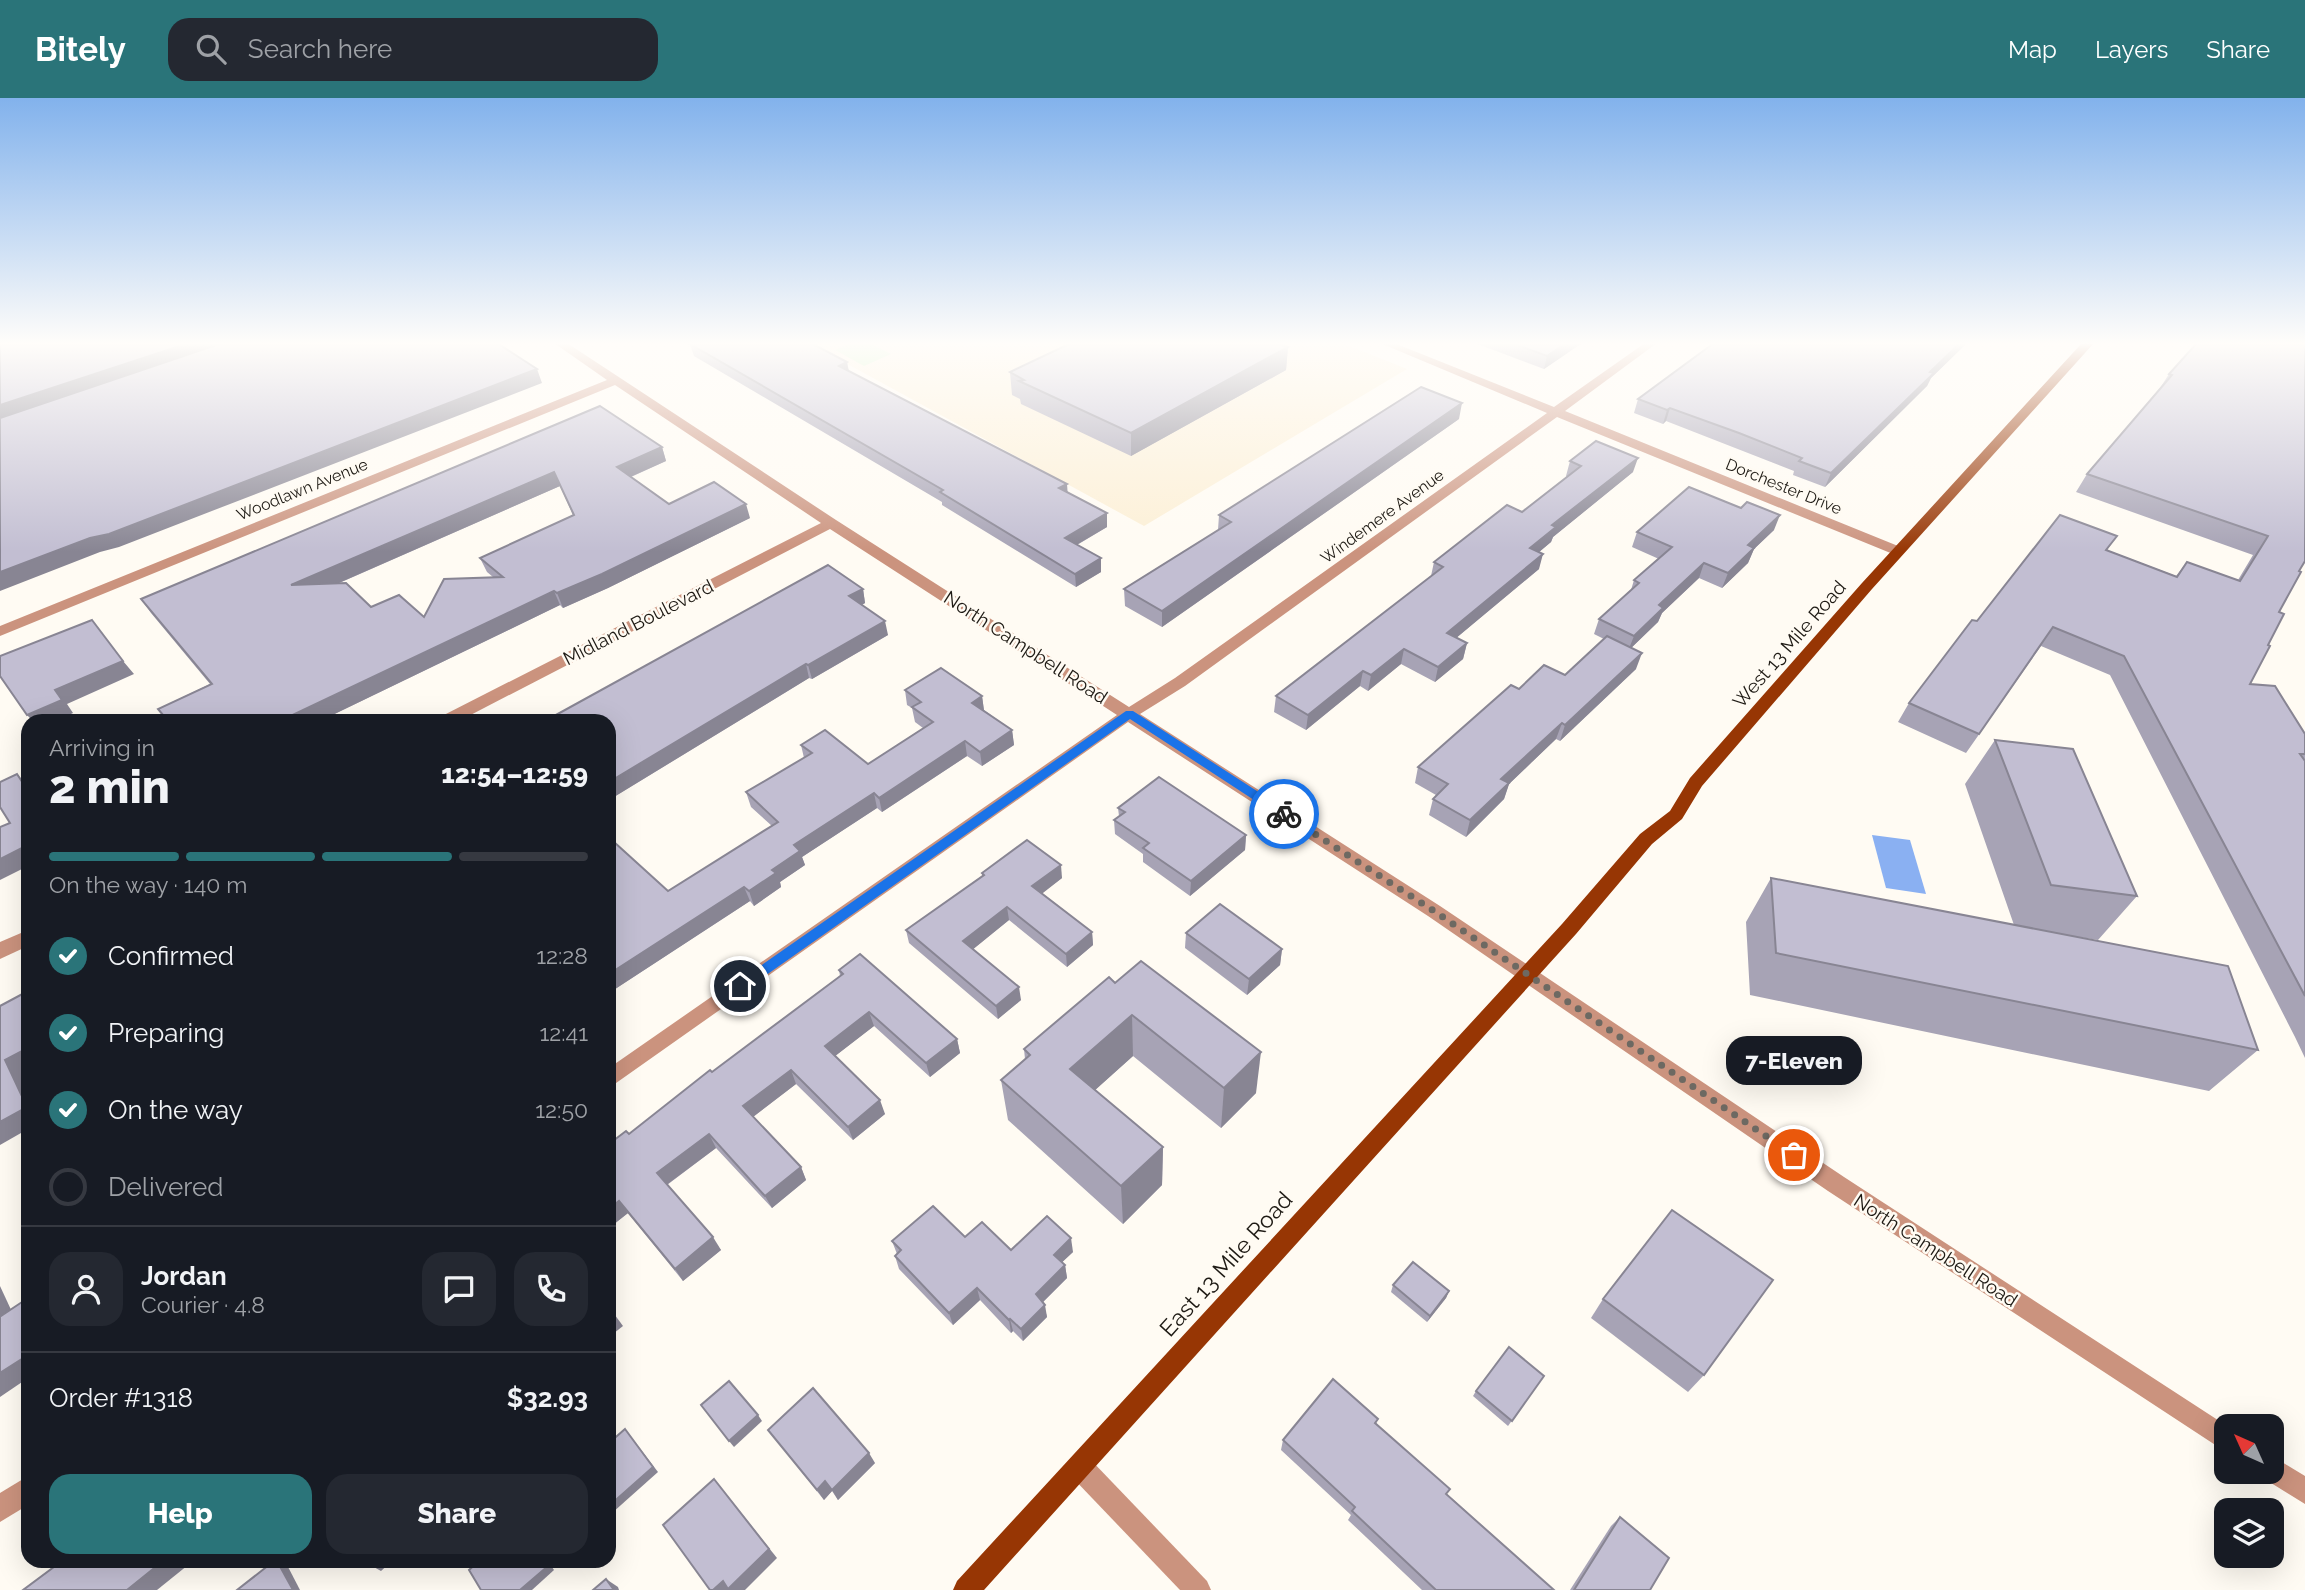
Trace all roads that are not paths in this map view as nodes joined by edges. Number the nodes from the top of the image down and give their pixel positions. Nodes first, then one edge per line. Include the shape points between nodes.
1 (537, 413) edge
2 (666, 413) edge
3 (1555, 413) edge
4 (1558, 413) edge
5 (2024, 413) edge
6 (831, 523) junction
7 (1898, 551) junction
8 (0, 631) edge
9 (460, 714) edge
10 (1130, 714) junction
11 (21, 940) edge
12 (0, 951) edge
13 (1526, 975) junction
14 (616, 1074) edge
15 (2214, 1432) edge
16 (1080, 1467) junction
17 (2284, 1477) edge
18 (2305, 1491) edge
19 (21, 1494) edge
20 (0, 1509) edge
21 (966, 1590) edge
22 (1198, 1590) edge

1 - 8 street, Woodlawn Avenue
2 - 6 street, North Campbell Road
3 - 10 street, Windemere Avenue
4 - 7 street, Dorchester Drive
5 - 7 main road, West 13 Mile Road
6 - 9 street, Midland Boulevard
6 - 10 street, North Campbell Road
7 - 13 main road, West 13 Mile Road via 1696,782 1676,815 1646,839
10 - 13 street, North Campbell Road
10 - 14 street, Windemere Avenue
11 - 12 street
13 - 15 street, North Campbell Road
13 - 16 main road, East 13 Mile Road
16 - 21 main road, East 13 Mile Road
16 - 22 street
17 - 18 street
19 - 20 street

